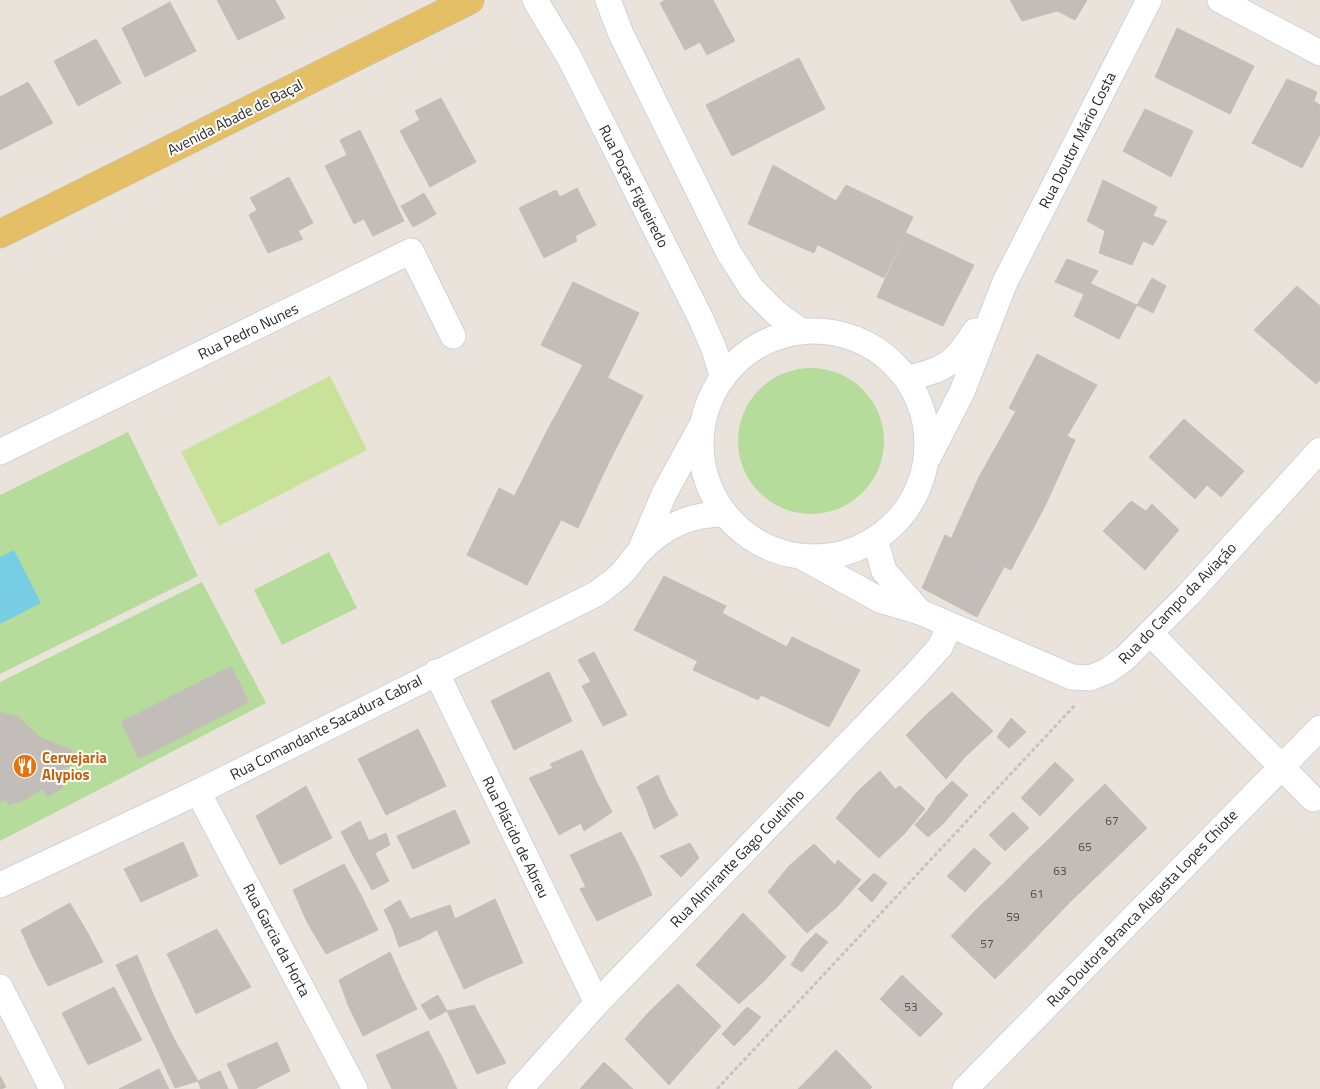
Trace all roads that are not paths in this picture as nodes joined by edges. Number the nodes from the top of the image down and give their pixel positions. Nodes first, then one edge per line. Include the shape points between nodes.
1 (470, 0) edge
2 (535, 0) edge
3 (608, 0) edge
4 (1149, 0) edge
5 (1220, 0) edge
6 (1320, 53) edge
7 (0, 234) edge
8 (1005, 282) junction
9 (801, 332) junction
10 (453, 336) dead end
11 (723, 378) junction
12 (907, 379) junction
13 (703, 422) junction
14 (1320, 450) edge
15 (0, 452) edge
16 (926, 463) junction
17 (725, 514) junction
18 (875, 539) junction
19 (640, 551) junction
20 (800, 556) junction
21 (920, 612) junction
22 (950, 625) junction
23 (1150, 633) junction
24 (436, 672) junction
25 (1320, 728) edge
26 (1280, 767) junction
27 (198, 792) junction
28 (1313, 799) dead end
29 (0, 884) edge
30 (0, 987) edge
31 (597, 1002) junction
32 (52, 1089) edge
33 (355, 1089) edge
34 (520, 1089) edge
35 (965, 1089) edge

1 - 7 main road, Avenida Abade de Baçal
2 - 11 street, Rua Poças Figueiredo via 569,57 700,319
3 - 9 street via 621,34 729,253 752,289
4 - 8 street, Rua Doutor Mário Costa
5 - 6 street
8 - 12 street, Rua Doutor Mário Costa via 958,357 941,369
8 - 16 street, Rua Doutor Mário Costa via 962,392
9 - 11 street via 771,339 744,356
9 - 12 street via 832,332 861,341 887,357
10 - 15 street, Rua Pedro Nunes via 411,251
11 - 13 street
12 - 16 street via 921,405 927,433
13 - 17 street via 701,454 709,486
13 - 19 street, Rua Comandante Sacadura Cabral via 664,494
14 - 23 street, Rua do Campo da Aviaçáo
16 - 18 street via 916,493 899,518
17 - 19 street, Rua Comandante Sacadura Cabral via 685,518 663,530
17 - 20 street via 746,534 771,549
18 - 20 street via 852,551 826,557
18 - 21 street, Rua do Campo da Aviaçáo via 884,571
19 - 24 street, Rua Comandante Sacadura Cabral via 621,574 596,594
20 - 21 street, Rua do Campo da Aviaçáo via 880,600
21 - 22 street, Rua do Campo da Aviaçáo
22 - 23 street, Rua do Campo da Aviaçáo via 1072,677 1090,678 1125,658
22 - 31 street, Rua Almirante Gago Coutinho via 940,647 913,677
23 - 26 street
24 - 27 street, Rua Comandante Sacadura Cabral
24 - 31 street, Rua Plácido de Abreu
25 - 26 street, Rua Doutora Branca Augusta Lopes Chiote
26 - 28 street
26 - 35 street, Rua Doutora Branca Augusta Lopes Chiote
27 - 29 street, Rua Comandante Sacadura Cabral
27 - 33 street, Rua Garcia da Horta
30 - 32 street
31 - 34 street, Rua Almirante Gago Coutinho

